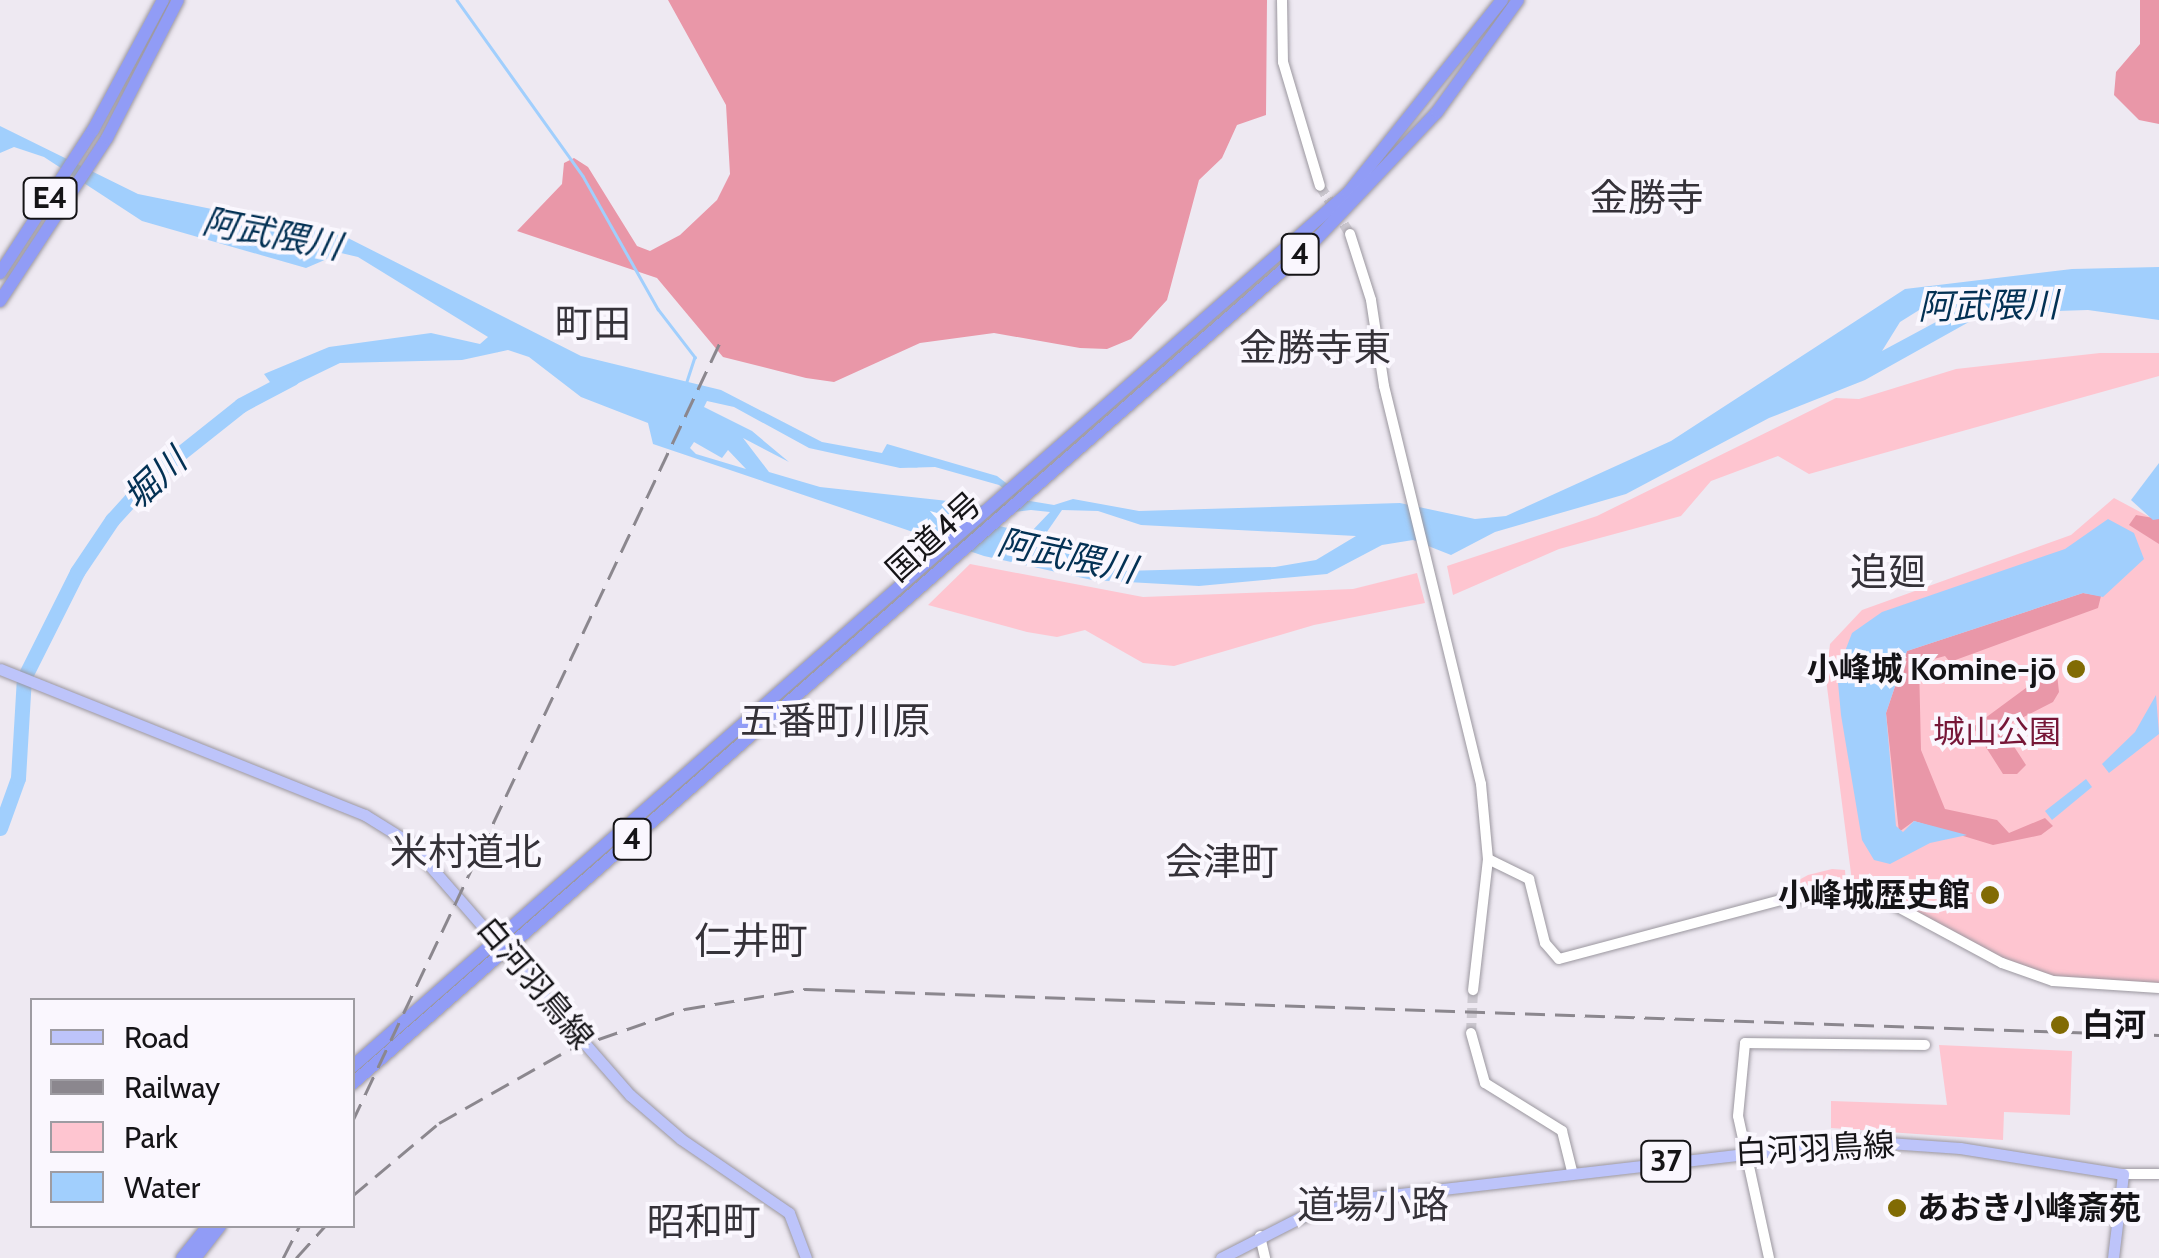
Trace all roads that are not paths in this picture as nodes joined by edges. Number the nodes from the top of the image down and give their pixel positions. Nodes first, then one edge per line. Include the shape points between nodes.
1 (162, 0) edge
2 (178, 0) edge
3 (1282, 0) edge
4 (1502, 0) edge
5 (1518, 0) edge
6 (1320, 186) tunnel mouth
7 (1350, 234) tunnel mouth
8 (3, 269) edge
9 (0, 301) edge
10 (906, 589) junction
11 (0, 668) edge
12 (1488, 859) junction
13 (504, 945) junction
14 (2159, 988) edge
15 (1473, 990) tunnel mouth
16 (1470, 1033) tunnel mouth
17 (1925, 1045) dead end
18 (355, 1065) edge
19 (355, 1081) edge
20 (1748, 1152) junction
21 (1572, 1171) junction
22 (2123, 1174) junction
23 (2159, 1174) edge
24 (206, 1228) edge
25 (218, 1228) edge
26 (1260, 1236) junction
27 (182, 1258) edge
28 (195, 1258) edge
29 (806, 1258) edge
30 (1221, 1258) edge
31 (1265, 1258) edge
32 (1769, 1258) edge
33 (2112, 1258) edge

1 - 8 highway, E4 via 93,130
2 - 9 highway, E4 via 107,138
3 - 6 street via 1283,62
4 - 10 highway, 国道4号 / 4 via 1348,193
5 - 10 highway, 国道4号 / 4 via 1370,190
7 - 12 street via 1371,300 1404,472 1481,784
10 - 13 highway, 国道4号 / 4
11 - 13 main road, 白河羽鳥線 via 365,815 423,854
12 - 14 street via 1529,879 1544,943 1558,959 1784,899 1847,892 1884,900 2002,964 2052,982
12 - 15 street
13 - 18 highway, 国道4号 / 4
13 - 19 highway, 国道4号 / 4
13 - 29 main road, 白河羽鳥線 via 654,1118 789,1213
16 - 21 street via 1484,1083 1562,1130
17 - 20 street via 1745,1043 1738,1116
20 - 21 main road, 白河羽鳥線 / 37
20 - 22 main road, 白河羽鳥線 / 37 via 1890,1142
20 - 32 street
21 - 26 main road, 白河羽鳥線 / 37 via 1364,1199
22 - 23 street
22 - 33 main road
24 - 27 highway
25 - 28 highway
26 - 30 main road, 白河羽鳥線 / 37
26 - 31 street

